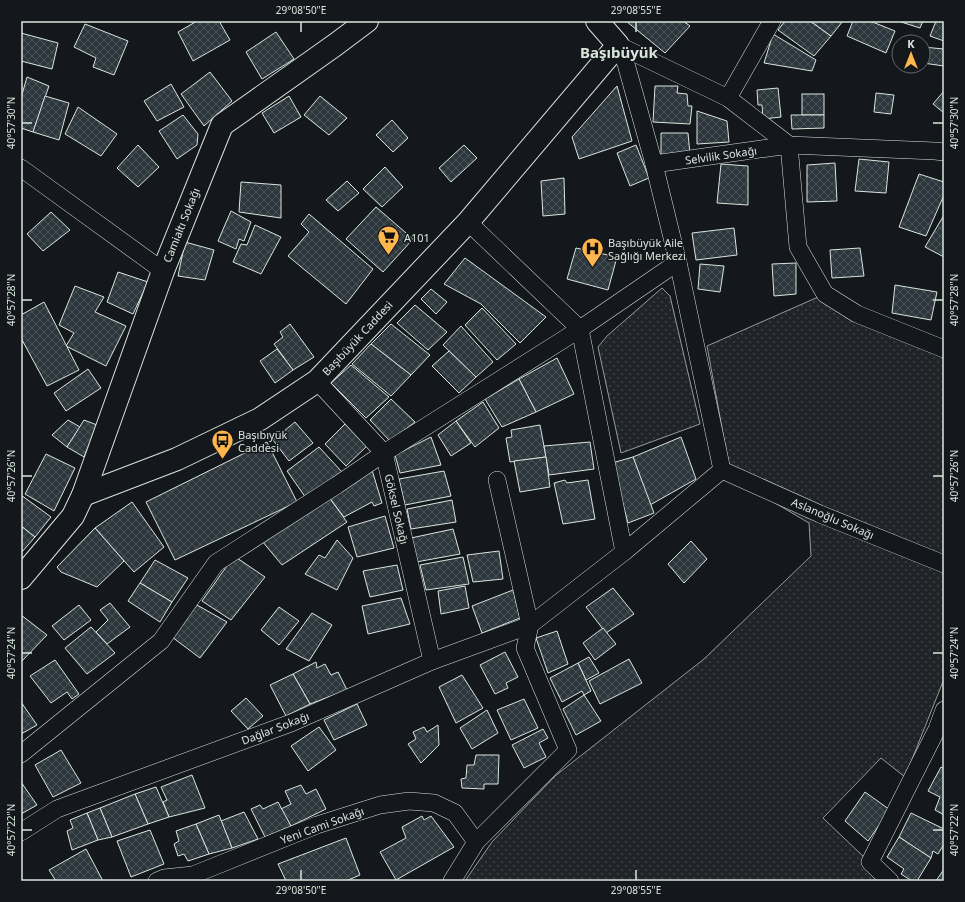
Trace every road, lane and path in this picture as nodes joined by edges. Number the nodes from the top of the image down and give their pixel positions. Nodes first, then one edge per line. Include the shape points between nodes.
1 (367, 21) edge
2 (597, 21) edge
3 (772, 21) edge
4 (618, 46) junction
5 (728, 98) junction
6 (789, 145) junction
7 (941, 149) edge
8 (654, 164) junction
9 (21, 168) edge
10 (468, 222) junction
11 (678, 262) junction
12 (163, 271) junction
13 (580, 329) junction
14 (944, 350) edge
15 (316, 381) junction
16 (384, 453) junction
17 (722, 470) junction
18 (497, 480) dead end
19 (83, 495) junction
20 (624, 552) junction
21 (944, 564) edge
22 (21, 578) edge
23 (530, 625) junction
24 (432, 661) junction
25 (944, 710) edge
26 (21, 754) edge
27 (21, 832) edge
28 (476, 842) junction
29 (157, 881) edge
30 (452, 881) edge
31 (890, 881) edge

1 - 12 main road, Camialtı Sokağı via 222,125
2 - 4 main road
3 - 5 street
4 - 5 street
4 - 8 street via 626,64
4 - 10 main road, Başıbüyük Caddesi
5 - 6 street
6 - 7 street, Selvilik Sokağı
6 - 8 street, Selvilik Sokağı
6 - 14 street via 798,247 825,294 858,314
8 - 11 street
9 - 12 street
10 - 13 street
10 - 15 main road, Başıbüyük Caddesi
11 - 13 street
11 - 17 street
12 - 19 main road, Camialtı Sokağı
13 - 16 street
13 - 20 street
15 - 16 street
15 - 19 main road, Başıbüyük Caddesi via 260,419 184,456
16 - 24 street, Göksel Sokağı
16 - 26 street via 216,563 161,640
17 - 20 street, Dağlar Sokağı
17 - 21 street, Aslanoğlu Sokağı via 820,514
18 - 23 street
19 - 22 main road via 73,516
20 - 23 street, Dağlar Sokağı
23 - 24 street, Dağlar Sokağı
23 - 28 street via 525,648 568,750
24 - 27 street, Dağlar Sokağı via 291,722 58,809
25 - 31 street via 938,729 870,862
28 - 29 street, Yeni Cami Sokağı via 455,813 434,803 409,801 380,804 318,825 193,875
28 - 30 street

